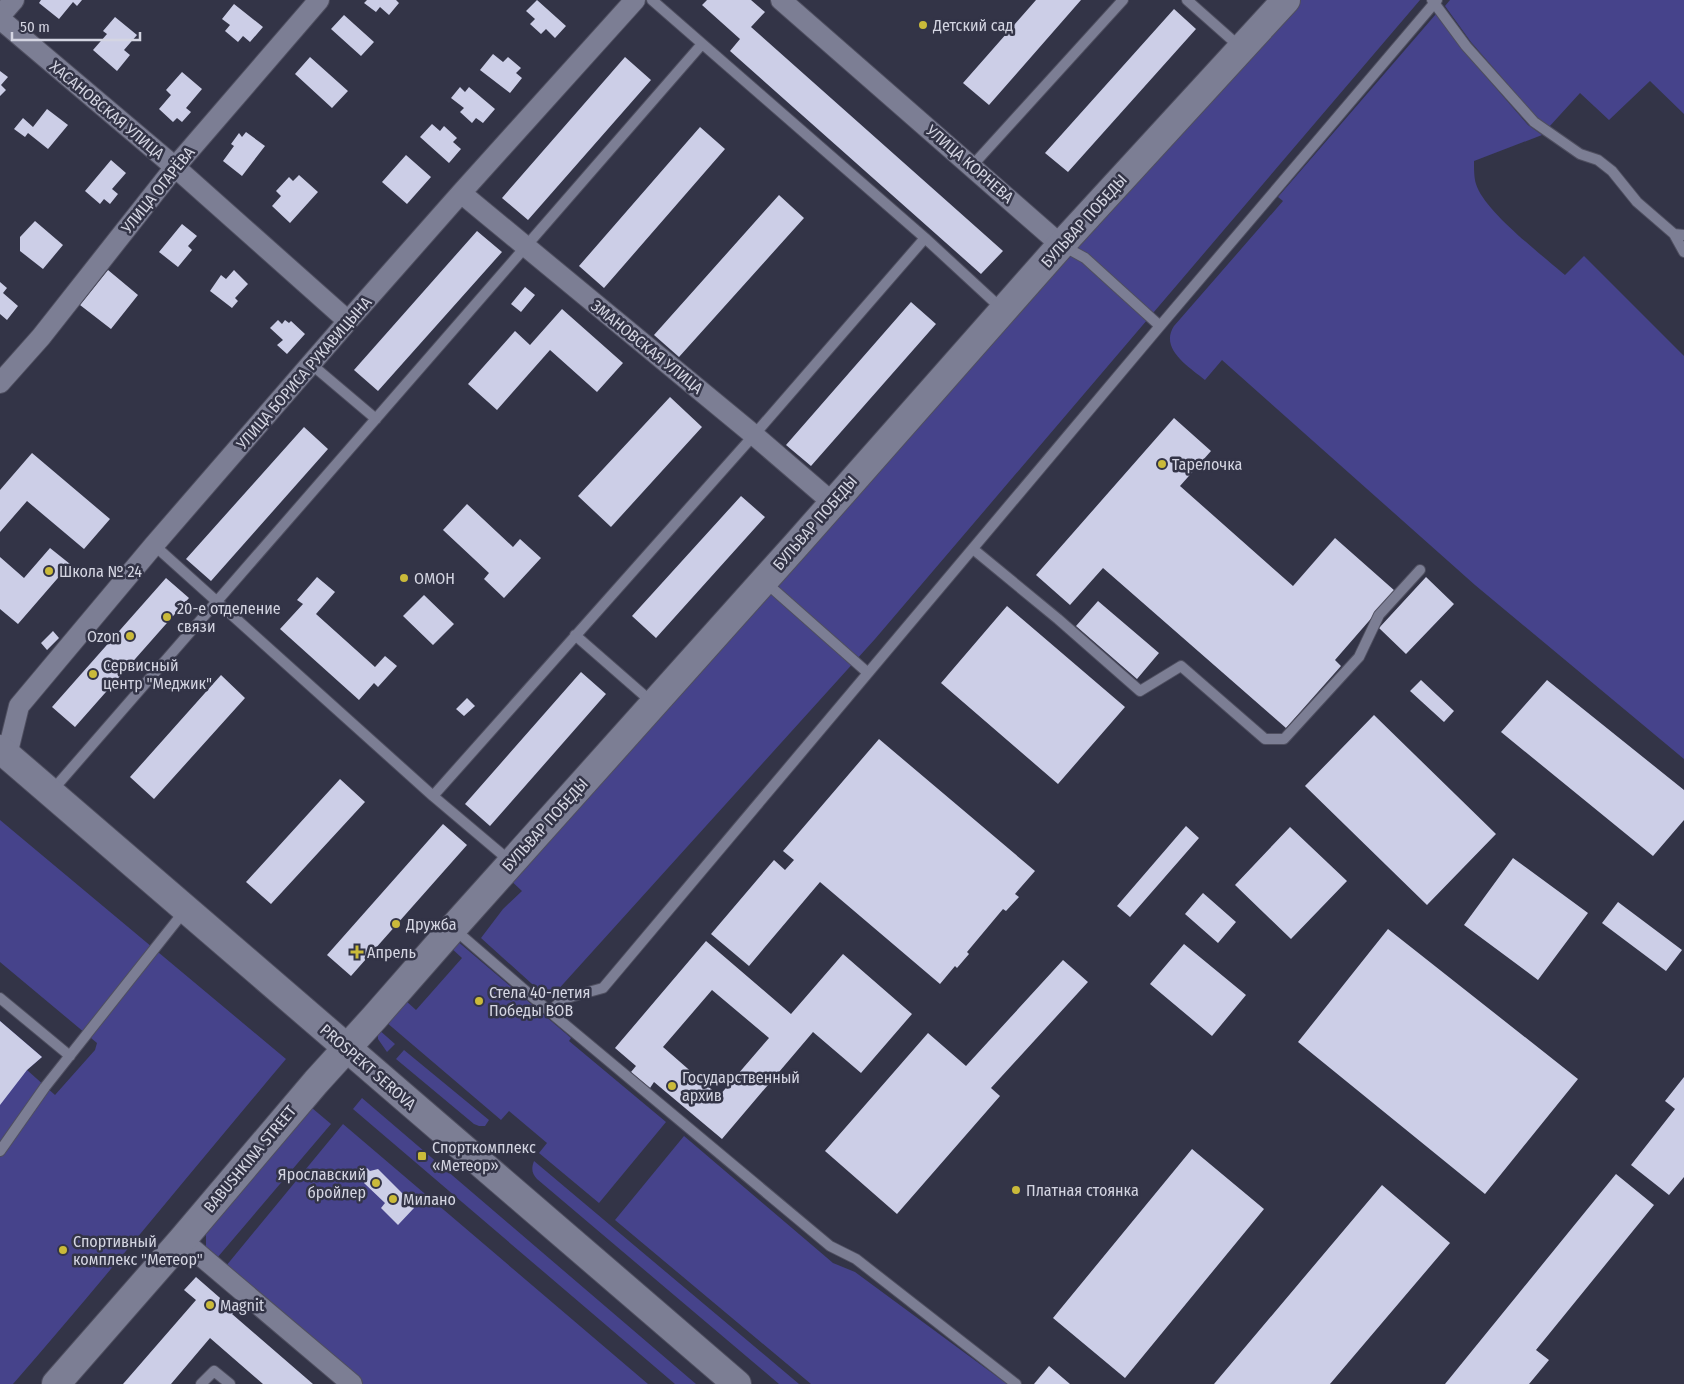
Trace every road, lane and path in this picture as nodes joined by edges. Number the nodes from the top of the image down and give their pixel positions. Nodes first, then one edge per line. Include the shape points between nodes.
1 (14, 0) edge
2 (319, 0) edge
3 (635, 0) edge
4 (652, 0) edge
5 (781, 0) edge
6 (1123, 0) edge
7 (1186, 0) edge
8 (1286, 0) edge
9 (1435, 1) edge
10 (0, 18) edge
11 (702, 44) junction
12 (1242, 49) junction
13 (972, 166) junction
14 (175, 167) junction
15 (461, 193) junction
16 (1679, 234) edge
17 (925, 238) junction
18 (1062, 245) junction
19 (526, 247) junction
20 (1684, 252) edge
21 (1004, 310) junction
22 (348, 321) junction
23 (1160, 326) junction
24 (311, 364) junction
25 (0, 383) edge
26 (376, 419) junction
27 (754, 435) junction
28 (832, 503) junction
29 (154, 545) junction
30 (972, 549) junction
31 (1420, 570) dead end
32 (764, 581) junction
33 (217, 602) junction
34 (575, 635) junction
35 (868, 673) junction
36 (654, 704) junction
37 (2, 755) edge
38 (50, 792) junction
39 (434, 796) junction
40 (512, 862) junction
41 (187, 908) junction
42 (453, 928) junction
43 (0, 998) edge
44 (550, 1012) junction
45 (346, 1048) junction
46 (70, 1056) junction
47 (0, 1151) edge
48 (182, 1240) junction
49 (729, 1381) edge
50 (56, 1384) edge
51 (201, 1384) edge
52 (230, 1384) edge
53 (352, 1384) edge
54 (1016, 1384) edge

1 - 10 street
2 - 14 street, УЛИЦА ОГАРЁВА
3 - 15 street, УЛИЦА БОРИСА РУКАВИЦЫНА
4 - 11 lane
5 - 13 street, УЛИЦА КОРНЕВА
6 - 13 lane
7 - 12 lane
8 - 12 street, БУЛЬВАР ПОБЕДЫ
9 - 16 lane via 1466,46 1534,122 1580,154 1598,160 1612,171 1637,202
9 - 23 lane
10 - 14 street, ХАСАНОВСКАЯ УЛИЦА
11 - 17 lane
11 - 19 lane
12 - 18 street, БУЛЬВАР ПОБЕДЫ
13 - 18 street, УЛИЦА КОРНЕВА
14 - 22 street, ХАСАНОВСКАЯ УЛИЦА
14 - 25 street, УЛИЦА ОГАРЁВА via 42,337
15 - 19 street, ЗМАНОВСКАЯ УЛИЦА
15 - 22 street, УЛИЦА БОРИСА РУКАВИЦЫНА
16 - 20 lane
17 - 21 lane
17 - 27 lane
18 - 21 street, БУЛЬВАР ПОБЕДЫ
18 - 23 lane, УЛИЦА КОРНЕВА via 1085,258
19 - 26 lane
19 - 27 street, ЗМАНОВСКАЯ УЛИЦА
21 - 28 street, БУЛЬВАР ПОБЕДЫ
22 - 24 street, УЛИЦА БОРИСА РУКАВИЦЫНА
23 - 30 lane
24 - 26 lane
24 - 29 street, УЛИЦА БОРИСА РУКАВИЦЫНА
26 - 33 lane
27 - 28 street, ЗМАНОВСКАЯ УЛИЦА
27 - 34 lane
28 - 32 street, БУЛЬВАР ПОБЕДЫ
29 - 33 lane
29 - 37 street, УЛИЦА БОРИСА РУКАВИЦЫНА via 19,706
30 - 31 lane via 1140,692 1181,666 1265,739 1284,738 1302,720 1359,657 1379,615
30 - 35 lane
32 - 35 lane
32 - 36 street, БУЛЬВАР ПОБЕДЫ
33 - 38 lane
33 - 39 lane
34 - 36 lane
34 - 39 lane
35 - 44 lane via 603,988 563,998
36 - 40 street, БУЛЬВАР ПОБЕДЫ
37 - 38 street, PROSPEKT SEROVA
38 - 41 street, PROSPEKT SEROVA
39 - 40 lane
40 - 42 street, БУЛЬВАР ПОБЕДЫ
41 - 45 street, PROSPEKT SEROVA
41 - 46 lane
42 - 44 lane
42 - 45 street, БУЛЬВАР ПОБЕДЫ
43 - 46 lane
44 - 54 lane via 830,1246 856,1259
45 - 48 street, BABUSHKINA STREET
45 - 49 street, PROSPEKT SEROVA
46 - 47 lane
48 - 50 street, BABUSHKINA STREET
48 - 53 street
51 - 52 lane via 214,1371

